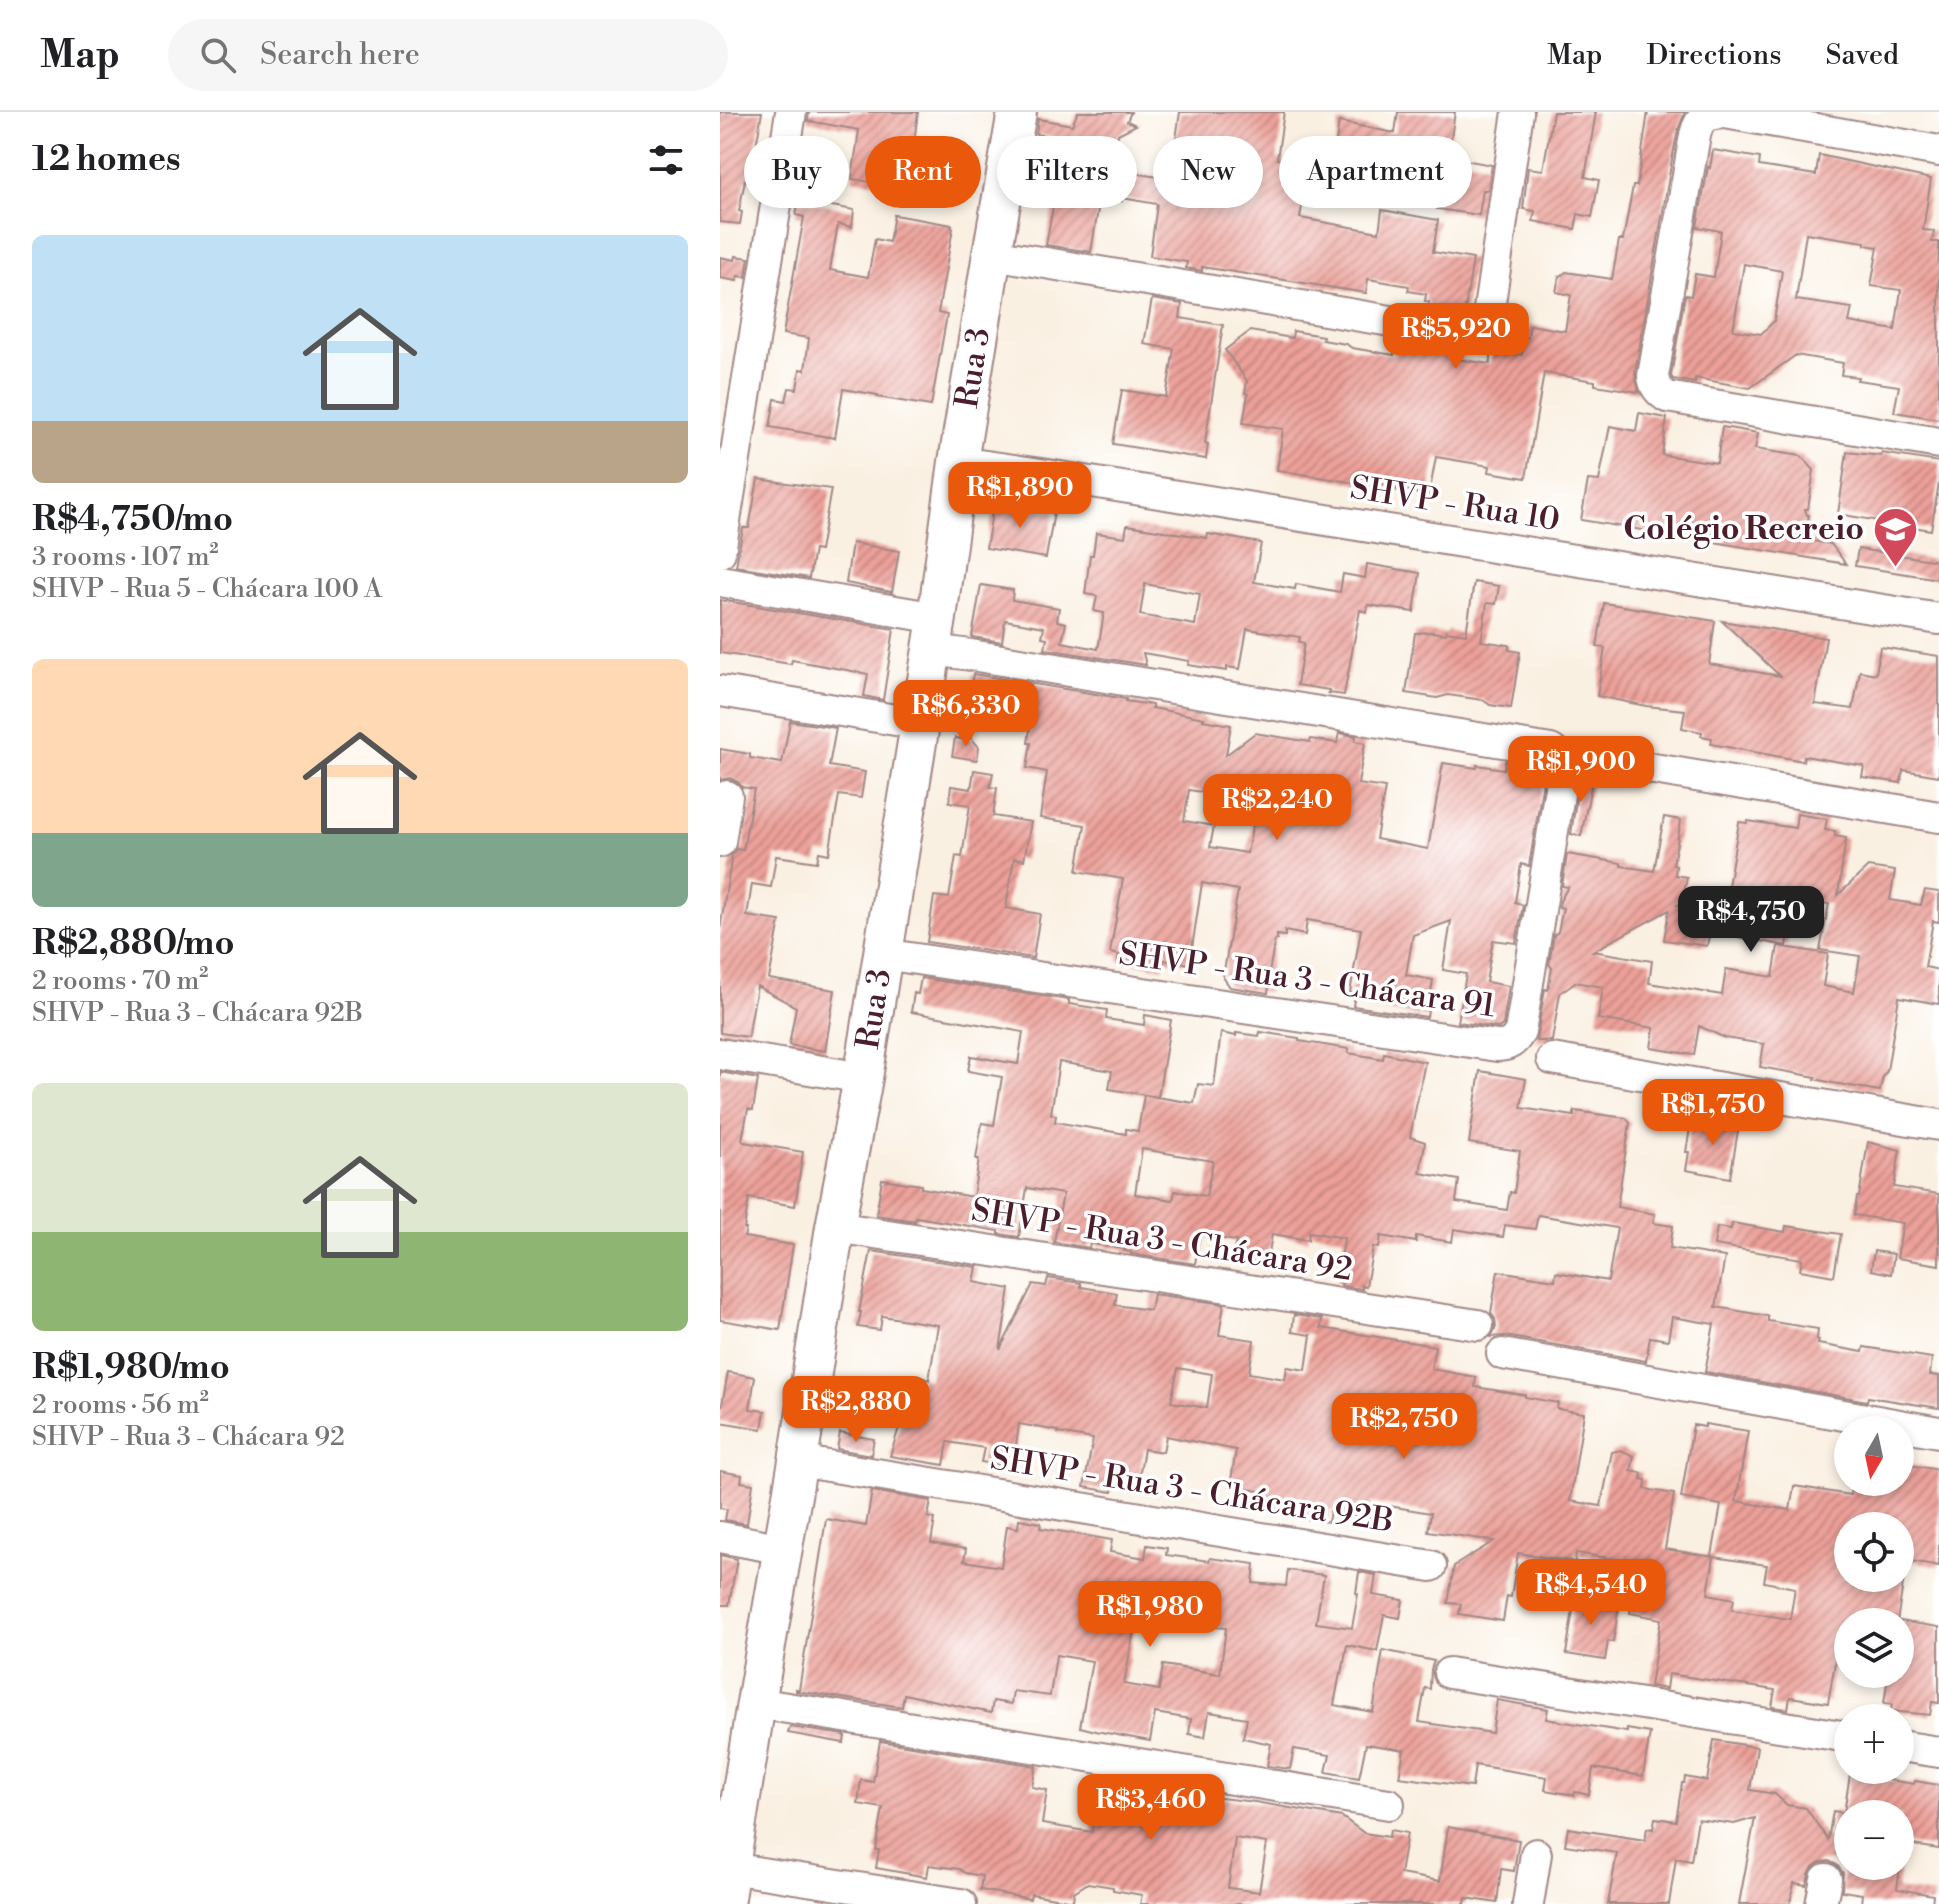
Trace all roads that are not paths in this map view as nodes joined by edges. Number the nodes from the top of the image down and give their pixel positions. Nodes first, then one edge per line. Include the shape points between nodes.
1 (791, 112) edge
2 (1017, 112) edge
3 (1518, 112) edge
4 (1939, 151) edge
5 (992, 254) junction
6 (1939, 443) edge
7 (958, 462) junction
8 (720, 552) edge
9 (720, 581) edge
10 (1939, 619) edge
11 (935, 634) junction
12 (720, 691) edge
13 (920, 724) junction
14 (1595, 759) dead end
15 (727, 796) dead end
16 (1939, 817) edge
17 (720, 842) edge
18 (883, 954) junction
19 (720, 1054) edge
20 (1552, 1059) dead end
21 (863, 1078) junction
22 (1939, 1125) edge
23 (835, 1227) junction
24 (1478, 1325) dead end
25 (1502, 1354) dead end
26 (1939, 1432) edge
27 (798, 1461) junction
28 (720, 1537) edge
29 (783, 1549) junction
30 (1431, 1566) dead end
31 (1449, 1673) dead end
32 (756, 1703) junction
33 (1834, 1735) edge
34 (1914, 1748) edge
35 (1939, 1752) edge
36 (1389, 1804) dead end
37 (1536, 1854) dead end
38 (727, 1886) edge
39 (961, 1904) edge
40 (1528, 1904) edge

1 - 8 street
2 - 5 main road, Rua 3
3 - 5 street via 1487,323 1474,335
4 - 6 street via 1725,113 1702,118 1653,376 1667,397
5 - 7 main road, Rua 3
7 - 10 street, SHVP - Rua 10
7 - 11 main road, Rua 3
9 - 11 street
11 - 13 main road, Rua 3
11 - 18 street, SHVP - Rua 3 - Chácara 91 via 971,655 1551,750 1561,765 1559,791 1520,1032 1508,1046 1481,1044
12 - 13 street
13 - 18 main road, Rua 3
14 - 16 street
15 - 17 street
18 - 21 main road, Rua 3
19 - 21 street
20 - 22 street
21 - 23 main road, Rua 3
23 - 24 street, SHVP - Rua 3 - Chácara 92
23 - 27 main road, Rua 3
25 - 26 street
27 - 29 main road, Rua 3
27 - 30 street, SHVP - Rua 3 - Chácara 92B
28 - 29 street
29 - 32 main road, Rua 3
31 - 33 street
32 - 36 street
32 - 38 main road, Rua 3
34 - 35 street
37 - 40 street
38 - 39 street

